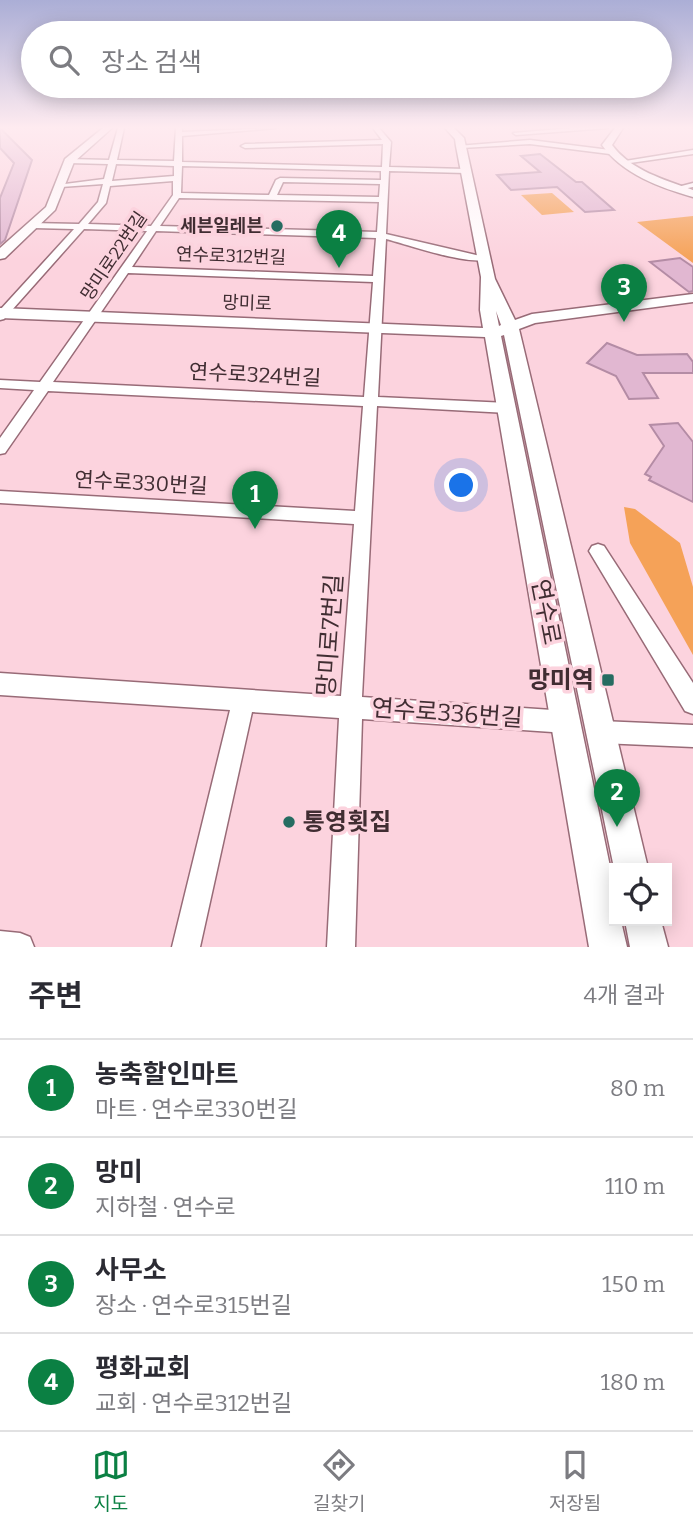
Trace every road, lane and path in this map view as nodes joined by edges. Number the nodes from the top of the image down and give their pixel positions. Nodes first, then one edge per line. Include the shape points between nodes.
1 (65, 172) edge
2 (109, 172) edge
3 (177, 172) edge
4 (385, 172) edge
5 (466, 172) edge
6 (645, 172) edge
7 (177, 178) junction
8 (107, 182) junction
9 (384, 183) junction
10 (61, 185) junction
11 (693, 185) edge
12 (678, 188) junction
13 (693, 194) edge
14 (177, 195) junction
15 (272, 197) junction
16 (383, 200) junction
17 (34, 225) junction
18 (82, 226) junction
19 (154, 228) junction
20 (380, 234) junction
21 (0, 255) edge
22 (486, 267) junction
23 (126, 270) junction
24 (377, 279) junction
25 (693, 298) edge
26 (1, 314) edge
27 (94, 317) junction
28 (374, 327) junction
29 (449, 330) junction
30 (497, 331) junction
31 (0, 384) edge
32 (44, 386) junction
33 (370, 401) junction
34 (508, 408) junction
35 (0, 449) edge
36 (0, 497) edge
37 (364, 518) junction
38 (598, 551) dead end
39 (0, 684) edge
40 (244, 699) junction
41 (693, 703) edge
42 (352, 706) junction
43 (567, 722) junction
44 (601, 732) junction
45 (693, 736) edge
46 (630, 863) edge
47 (644, 926) edge
48 (0, 945) edge
49 (20, 947) edge
50 (186, 947) edge
51 (341, 947) edge
52 (608, 947) edge
53 (649, 947) edge

1 - 10 street
2 - 8 street
3 - 7 street
4 - 9 street, 망미로7번길
5 - 22 street, 연수로
6 - 12 street
7 - 8 street, 망미로22번길
7 - 14 street
8 - 10 street, 망미로22번길
8 - 18 street via 102,203
9 - 15 street via 280,180
9 - 16 street, 망미로7번길
10 - 17 street via 51,208
11 - 12 street
12 - 13 street
14 - 15 street
14 - 19 street, 망미로22번길
15 - 16 street
16 - 20 street, 망미로7번길
17 - 18 street
17 - 21 street
18 - 19 street
18 - 26 street
19 - 20 street
19 - 23 street, 망미로22번길
20 - 22 street via 463,256
20 - 24 street, 망미로7번길
22 - 30 street, 연수로
23 - 24 street, 연수로312번길
23 - 27 street, 망미로22번길
24 - 28 street, 망미로7번길
25 - 30 street via 532,318
26 - 27 street, 망미로
27 - 28 street, 망미로
27 - 32 street, 망미로22번길
28 - 29 street, 망미로
28 - 33 street, 망미로7번길
29 - 30 street
29 - 30 street
30 - 34 street, 연수로
30 - 44 street, 연수로
31 - 32 street, 연수로324번길
32 - 33 street, 연수로324번길
32 - 35 street, 망미로22번길
33 - 34 street, 연수로324번길
33 - 37 street, 망미로7번길
34 - 43 street, 연수로
36 - 37 street, 연수로330번길
37 - 42 street, 망미로7번길
38 - 41 street
39 - 40 street, 연수로336번길
40 - 42 street, 연수로336번길
40 - 50 street
42 - 43 street, 연수로336번길
42 - 51 street, 망미로7번길
43 - 52 street, 연수로
44 - 45 street
44 - 46 street, 연수로
47 - 53 street
48 - 49 street

